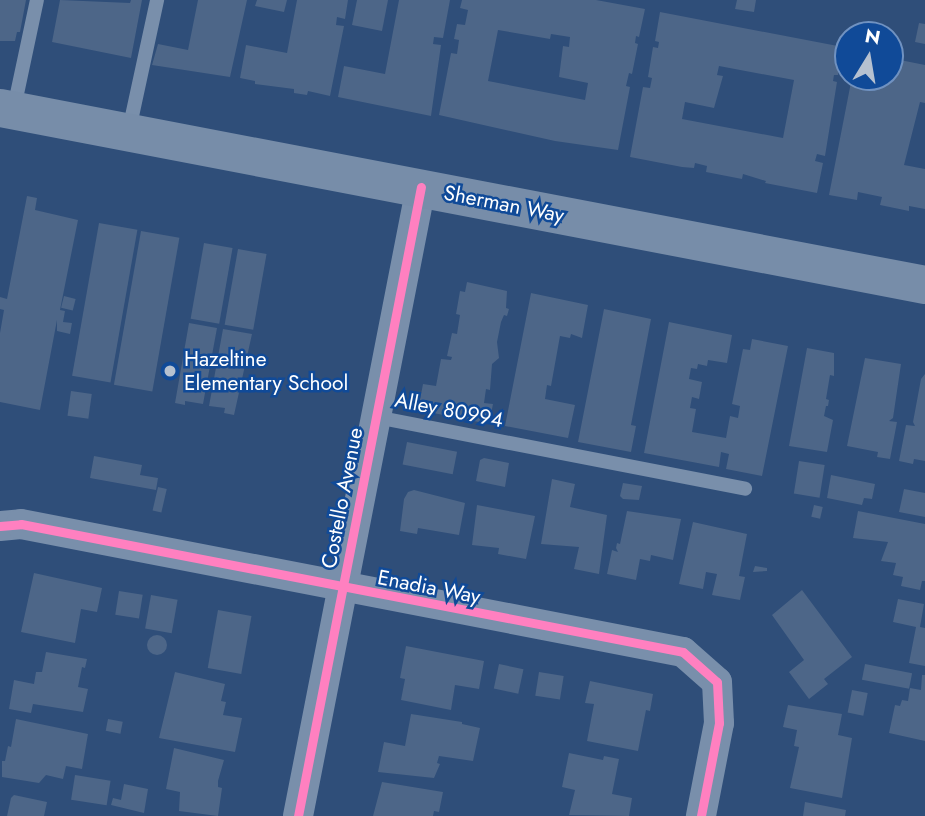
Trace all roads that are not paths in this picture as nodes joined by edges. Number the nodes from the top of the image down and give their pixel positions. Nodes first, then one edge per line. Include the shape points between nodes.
1 (37, 0) edge
2 (157, 0) edge
3 (7, 109) edge
4 (129, 132) junction
5 (421, 187) junction
6 (925, 285) edge
7 (376, 417) junction
8 (745, 489) dead end
9 (0, 526) edge
10 (343, 588) junction
11 (298, 816) edge
12 (701, 816) edge

1 - 3 lane
2 - 4 lane
3 - 4 main road, Sherman Way
4 - 5 main road, Sherman Way
5 - 6 main road, Sherman Way
5 - 7 street, Costello Avenue
7 - 8 lane, Alley 80994
7 - 10 street, Costello Avenue
9 - 10 street, Enadia Way via 21,524
10 - 11 street, Costello Avenue
10 - 12 street, Enadia Way via 683,652 717,682 719,723

